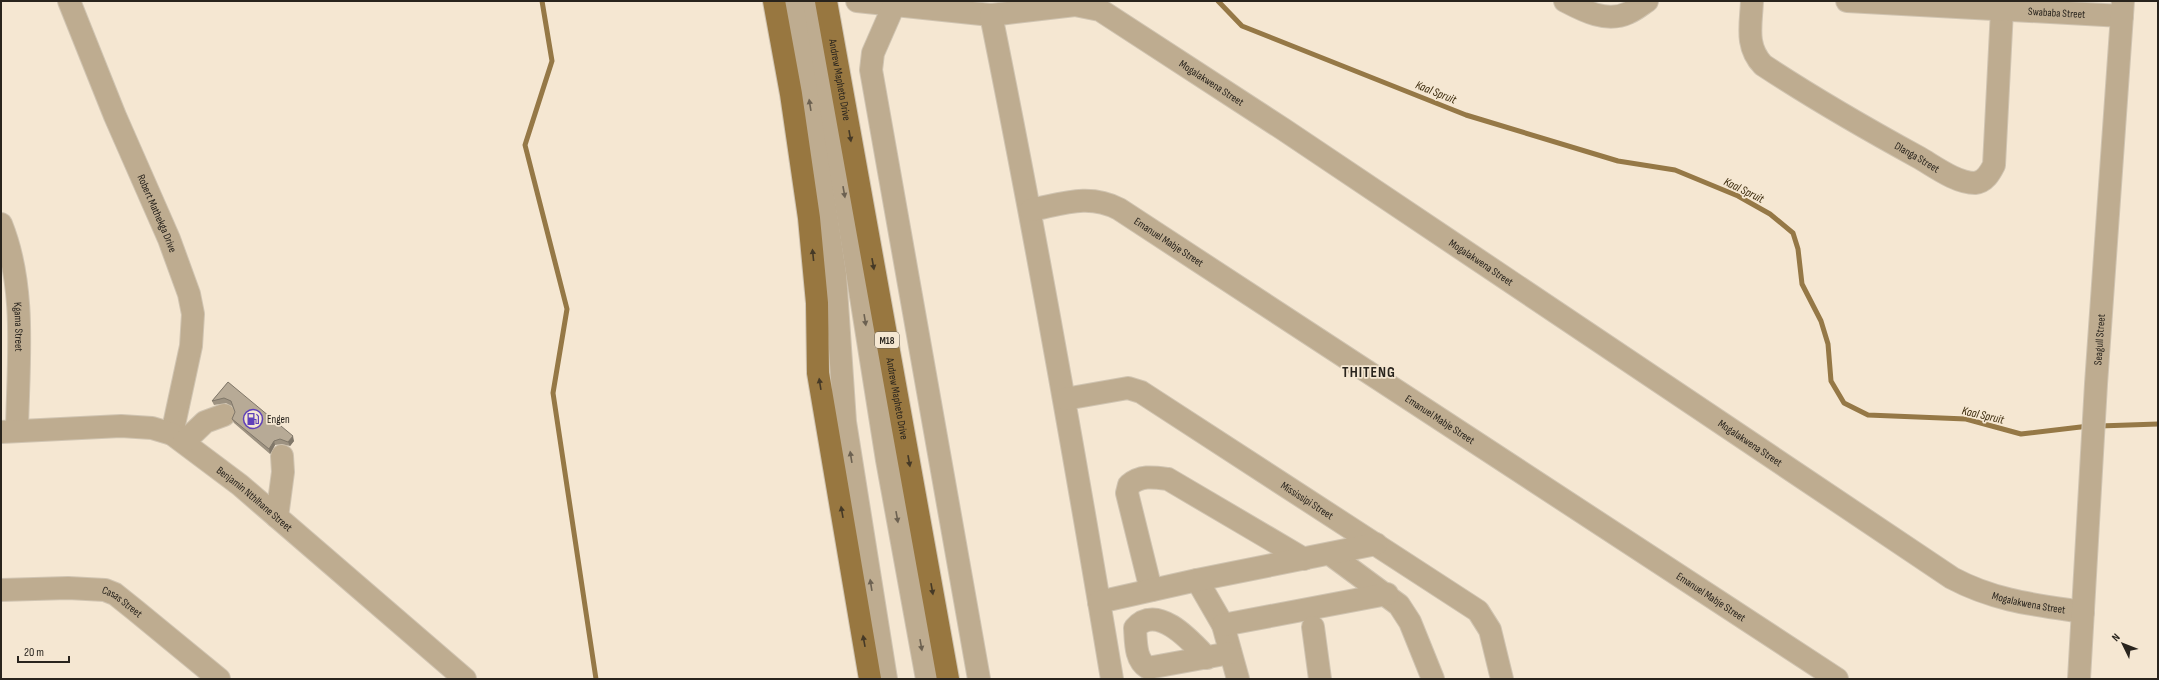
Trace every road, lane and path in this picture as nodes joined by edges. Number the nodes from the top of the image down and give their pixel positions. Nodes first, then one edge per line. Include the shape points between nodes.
1 (69, 1) edge
2 (774, 1) edge
3 (794, 1) edge
4 (814, 1) edge
5 (826, 1) edge
6 (857, 1) edge
7 (1565, 1) edge
8 (1647, 1) edge
9 (1752, 1) edge
10 (1847, 1) edge
11 (894, 5) junction
12 (2122, 8) edge
13 (2002, 10) junction
14 (991, 15) junction
15 (1031, 210) junction
16 (1, 224) edge
17 (1065, 399) junction
18 (224, 415) dead end
19 (9, 432) edge
20 (178, 438) junction
21 (282, 456) dead end
22 (277, 517) junction
23 (1376, 544) junction
24 (1330, 554) junction
25 (1304, 559) junction
26 (1197, 580) junction
27 (1, 590) edge
28 (1151, 590) junction
29 (1387, 594) junction
30 (1099, 602) junction
31 (2083, 612) junction
32 (1223, 626) junction
33 (1313, 628) dead end
34 (1230, 653) junction
35 (1207, 658) dead end
36 (219, 679) edge
37 (465, 679) edge
38 (870, 679) edge
39 (886, 679) edge
40 (927, 679) edge
41 (948, 679) edge
42 (979, 679) edge
43 (1112, 679) edge
44 (1238, 679) edge
45 (1320, 679) edge
46 (1433, 679) edge
47 (1502, 679) edge
48 (1837, 679) edge
49 (2079, 679) edge

1 - 20 street, Robert Mathekga Drive via 115,116 169,239 189,294 193,314 191,346
38 -> 2 main road via 818,373 817,302 809,218
39 -> 3 street via 845,422 835,274
4 -> 40 street via 887,460
5 -> 41 main road, Andrew Mapheto Drive / M18
6 - 11 street, Mogalakwena Street
7 - 8 street via 1585,11 1611,17 1630,12
9 - 13 street, Dlanga Street via 1750,38 1756,57 1763,65 1950,175 1974,183 1986,178 1994,165
10 - 13 street, Swababa Street
11 - 14 street, Mogalakwena Street
11 - 42 street via 873,53 871,70
12 - 13 street, Swababa Street
12 - 31 street, Seagull Street
14 - 15 street
14 - 31 street, Mogalakwena Street via 1075,5 1109,14 1952,578 1971,588 2007,600
15 - 17 street
15 - 48 street, Emanuel Mabje Street via 1084,200 1099,201 1119,210
16 - 19 street, Kgama Street via 8,240 18,311
17 - 23 street, Mississipi Street via 1128,388 1141,392
17 - 30 street
18 - 20 street via 205,422
19 - 20 street, Benjamin Nthlhane Street via 121,426 152,428
20 - 22 street, Benjamin Nthlhane Street via 240,484
21 - 22 street via 283,472
22 - 37 street, Benjamin Nthlhane Street
23 - 24 street
23 - 47 street, Mississipi Street via 1478,611 1490,630
24 - 25 street
24 - 29 street
25 - 26 street
25 - 28 street via 1168,479 1148,476 1129,485 1127,493
26 - 28 street
26 - 32 street
27 - 36 street, Casas Street via 68,588 105,590 115,594
28 - 30 street
29 - 32 street
29 - 46 street via 1410,622
30 - 43 street
31 - 49 street, Seagull Street
32 - 34 street
33 - 45 street
34 - 35 street
34 - 44 street

